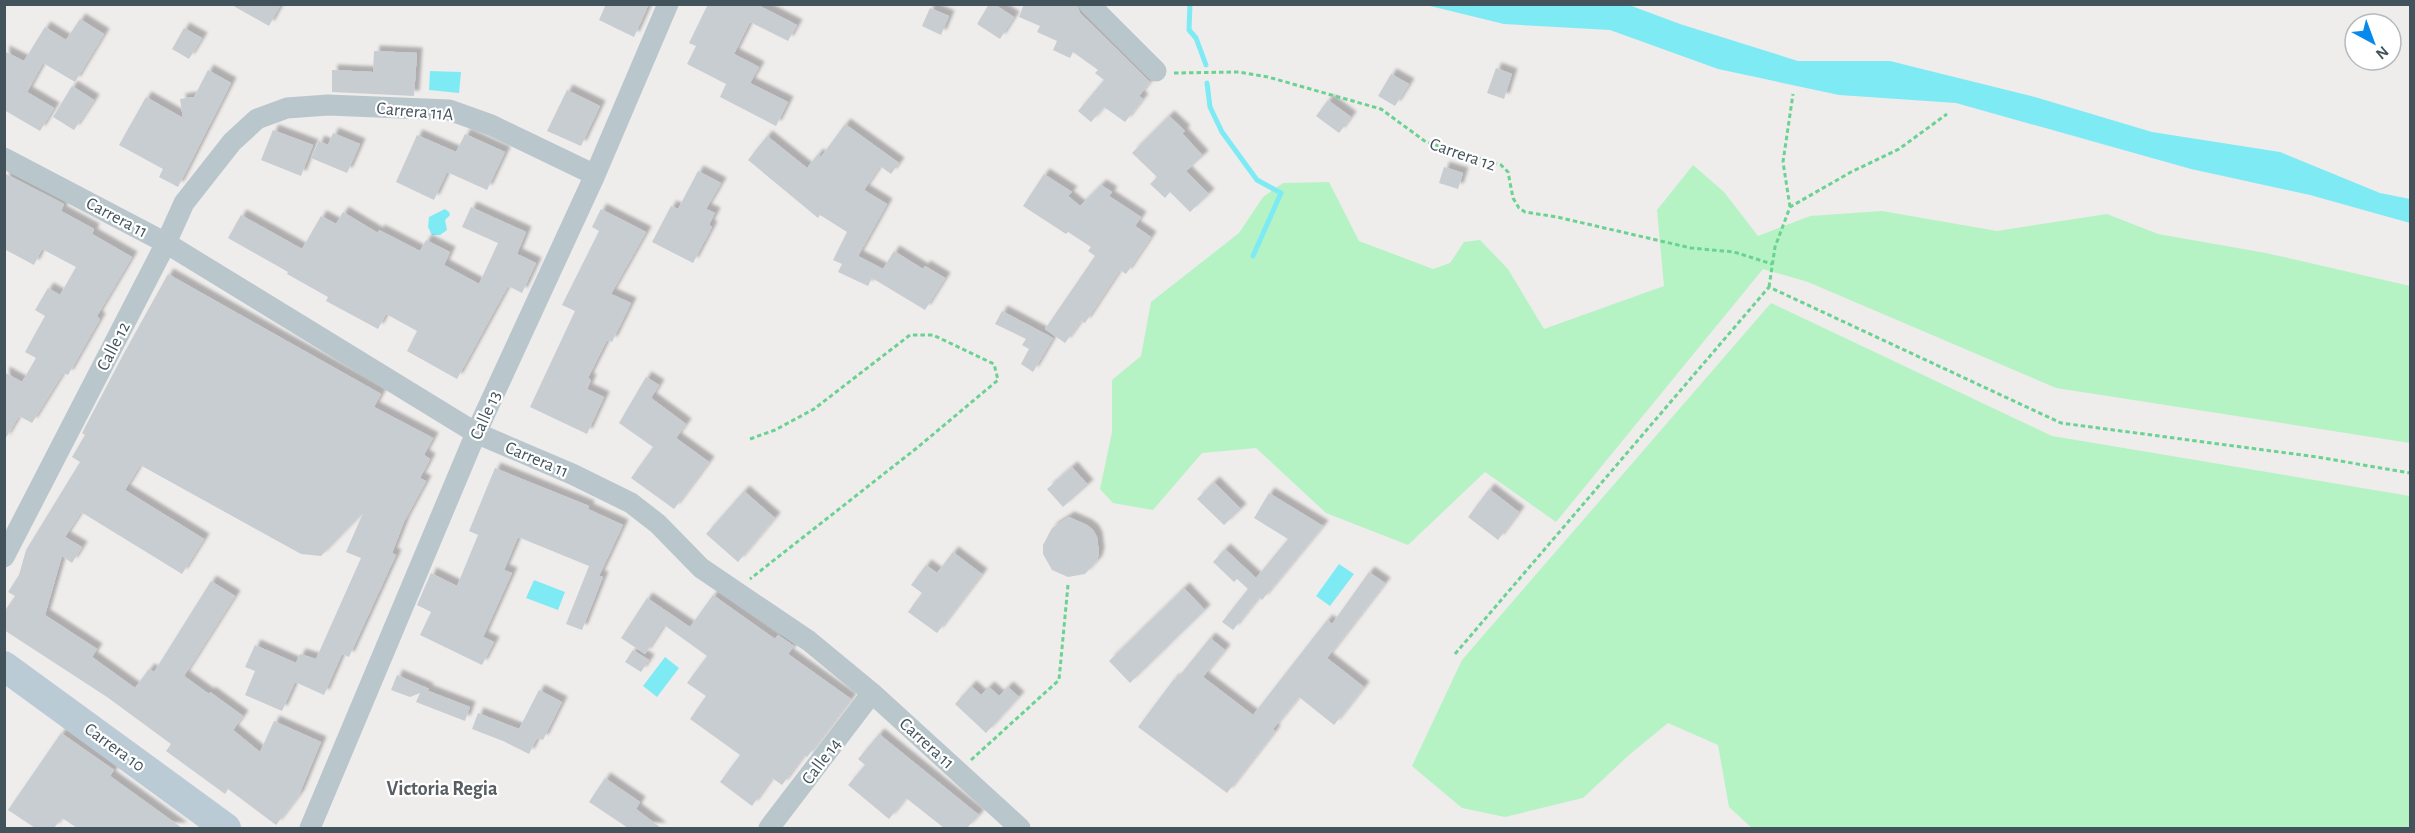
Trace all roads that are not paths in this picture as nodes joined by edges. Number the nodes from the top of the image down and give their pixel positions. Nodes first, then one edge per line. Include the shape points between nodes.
1 (668, 4) edge
2 (1089, 4) edge
3 (1156, 71) road end
4 (232, 142) joint
5 (4, 158) edge
6 (595, 176) junction
7 (166, 243) junction
8 (476, 434) junction
9 (4, 557) edge
10 (4, 666) edge
11 (4, 683) edge
12 (872, 693) junction
13 (201, 828) edge
14 (226, 828) edge
15 (310, 828) edge
16 (769, 828) edge
17 (1020, 828) edge

1 - 6 street, Calle 13
2 - 3 street
4 - 6 street, Carrera 11A via 257,118 287,108 328,105 449,110 491,125
4 - 7 street, Calle 12 via 184,203
5 - 7 street, Carrera 11
6 - 8 street, Calle 13
7 - 8 street, Carrera 11
7 - 9 street, Calle 12
8 - 12 street, Carrera 11 via 631,503 701,568 809,641
8 - 15 street, Calle 13
10 - 14 main road, Carrera 10
11 - 13 main road, Carrera 10
12 - 16 street, Calle 14
12 - 17 street, Carrera 11

